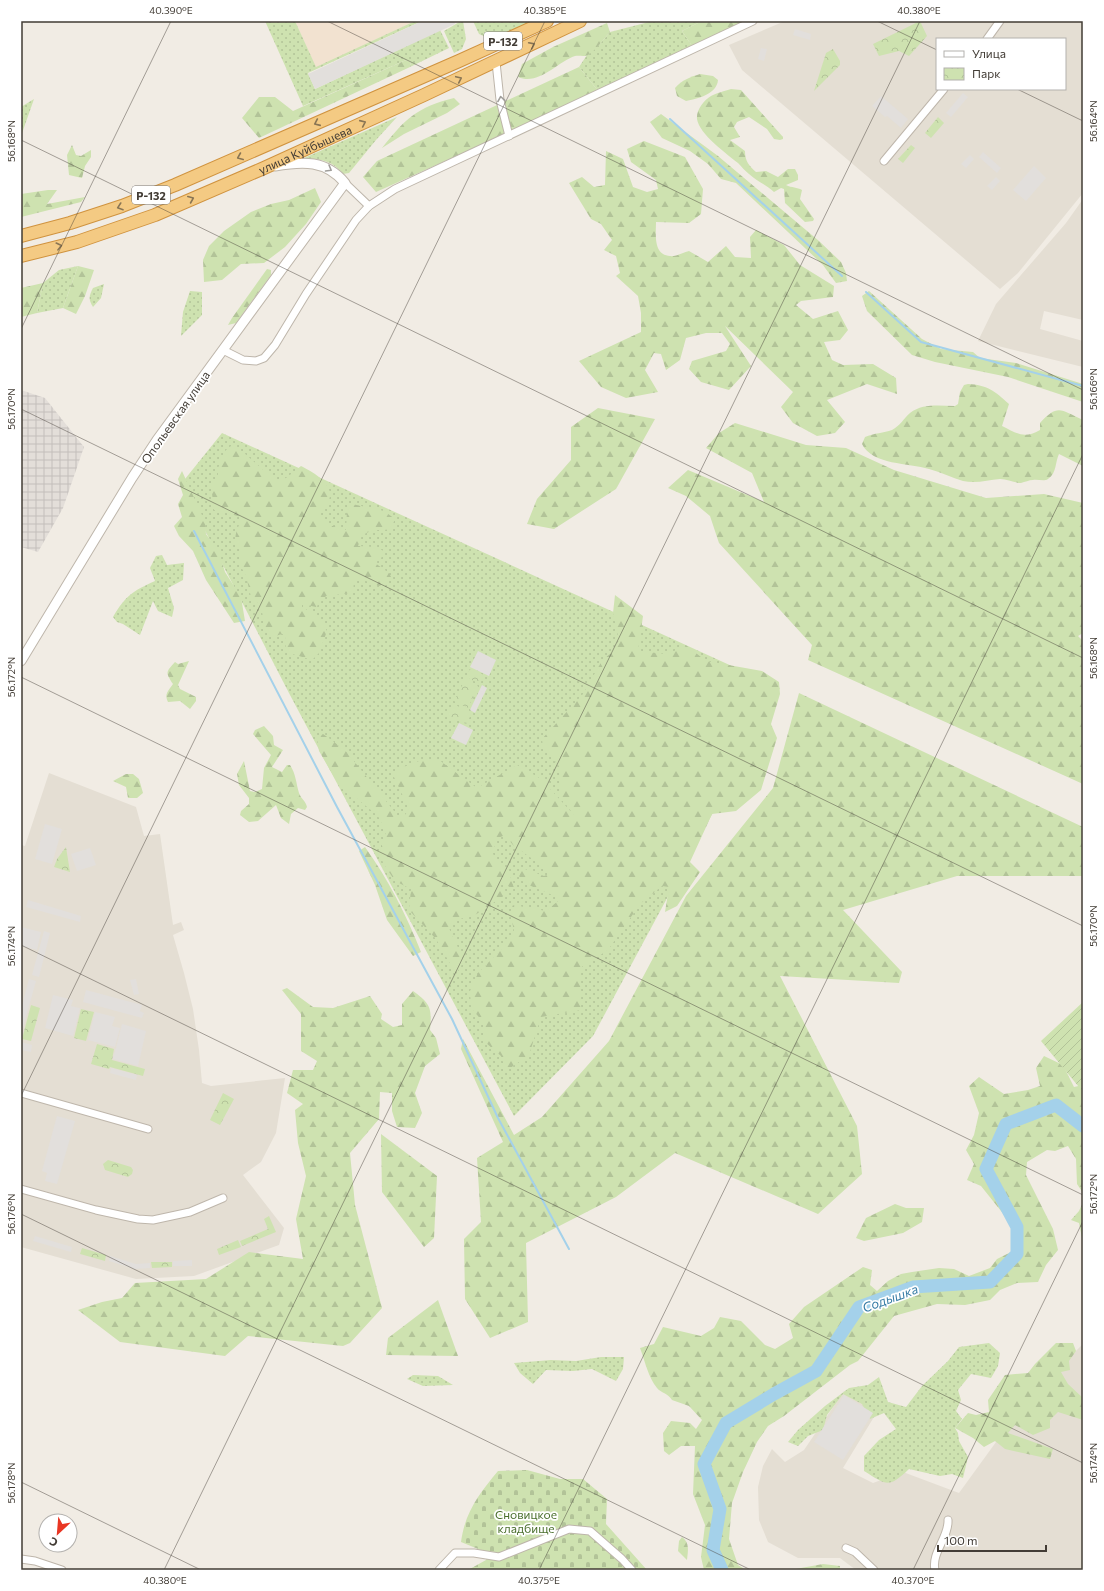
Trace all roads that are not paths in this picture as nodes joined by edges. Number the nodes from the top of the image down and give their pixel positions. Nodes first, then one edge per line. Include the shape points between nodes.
1 (547, 21) edge
2 (580, 21) edge
3 (753, 21) edge
4 (1000, 21) edge
5 (988, 38) edge
6 (496, 62) junction
7 (943, 90) edge
8 (509, 136) junction
9 (884, 161) dead end
10 (264, 168) junction
11 (345, 183) junction
12 (369, 206) junction
13 (21, 236) edge
14 (21, 256) edge
15 (223, 350) junction
16 (21, 661) edge
17 (21, 1093) edge
18 (148, 1129) dead end
19 (21, 1189) edge
20 (223, 1198) dead end
21 (948, 1520) dead end
22 (846, 1548) dead end
23 (21, 1559) edge
24 (62, 1570) edge
25 (439, 1570) edge
26 (632, 1570) edge
27 (874, 1570) edge
28 (935, 1570) edge

1 -> 13 highway, улица Куйбышева / Р-132 via 176,185 122,206
6 -> 2 highway, улица Куйбышева / Р-132
3 - 8 street
4 - 5 street
8 -> 6 street via 500,100
10 -> 6 highway, улица Куйбышева / Р-132
7 - 9 street
8 - 12 street via 394,189
10 -> 11 street via 284,164 316,164 327,167
14 -> 10 highway, улица Куйбышева / Р-132 via 77,242 155,215
11 - 12 street
11 - 15 street, Опольевская улица
12 - 15 street via 356,220 264,358 256,361 243,360
15 - 16 street, Опольевская улица via 132,478
17 - 18 street
19 - 20 street via 104,1212 153,1220 190,1212
21 - 28 street via 934,1562
22 - 27 street via 856,1552
23 - 24 street
25 - 26 street via 455,1553 499,1557 569,1529 590,1531

